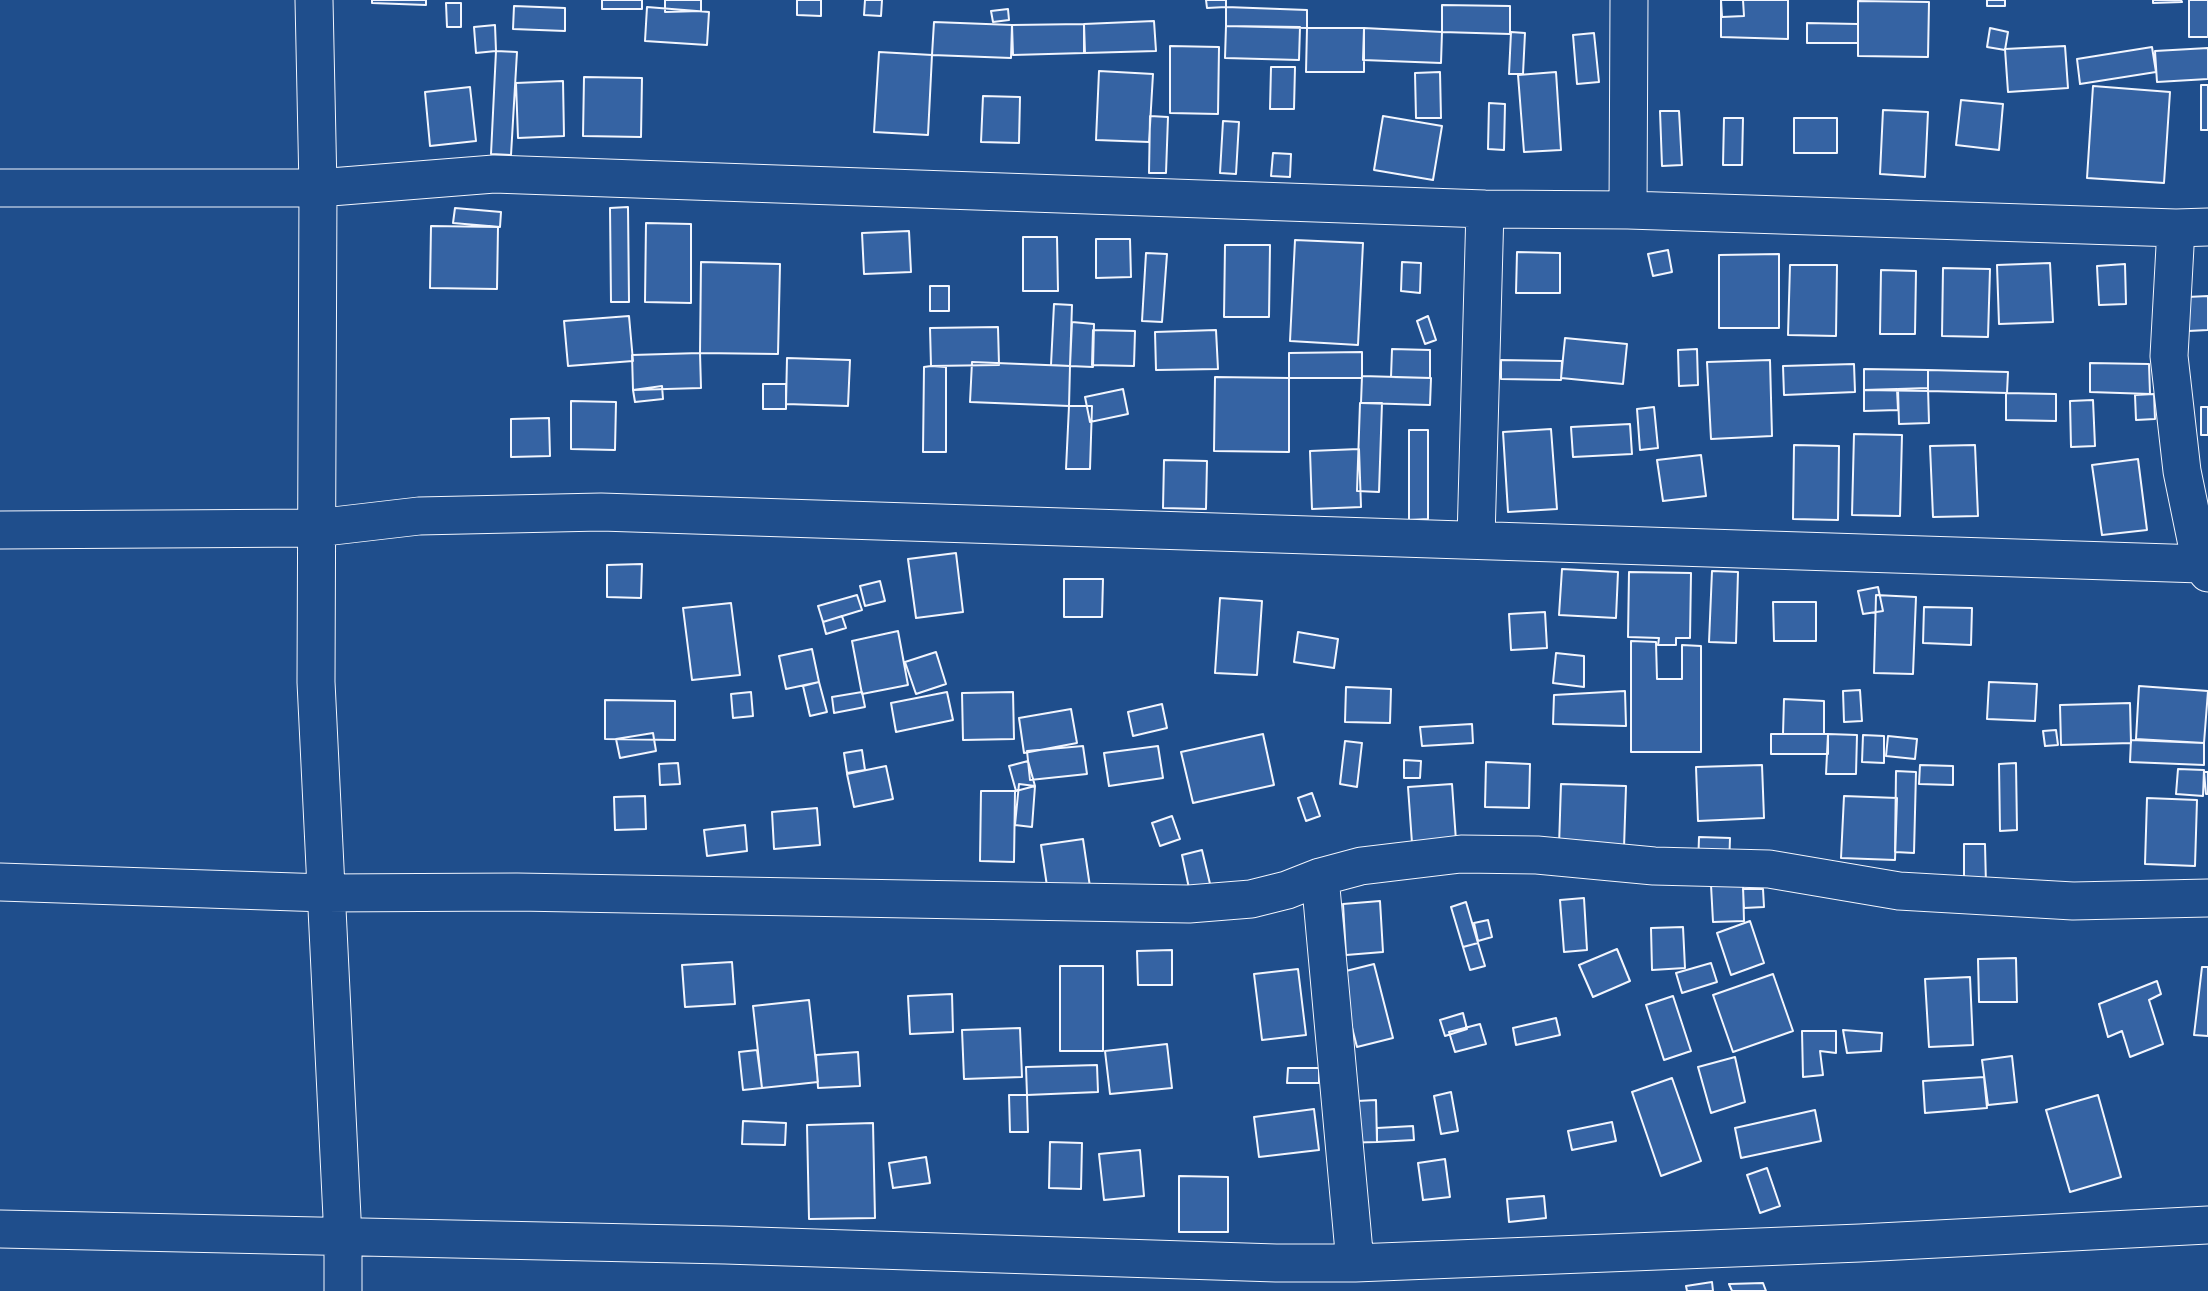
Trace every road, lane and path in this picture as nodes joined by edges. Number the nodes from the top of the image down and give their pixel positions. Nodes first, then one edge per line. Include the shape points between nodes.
1 (314, 0) edge
2 (1629, 0) edge
3 (0, 188) edge
4 (318, 188) junction
5 (1485, 209) junction
6 (1628, 210) junction
7 (2192, 228) edge
8 (316, 528) junction
9 (0, 530) edge
10 (1476, 539) junction
11 (2205, 568) edge
12 (1320, 877) junction
13 (0, 882) edge
14 (325, 894) junction
15 (2208, 898) edge
16 (2208, 1225) edge
17 (0, 1229) edge
18 (343, 1238) junction
19 (1355, 1263) junction
20 (343, 1291) edge

1 - 4 street
2 - 6 street
3 - 4 street
4 - 5 street via 494,174
4 - 8 street
5 - 6 street
5 - 10 street
6 - 7 street
7 - 11 street via 2168,356 2182,471
8 - 9 street
8 - 10 street via 419,516 601,512
8 - 14 street via 316,682
10 - 11 street
12 - 14 street via 1251,899 1189,904 517,892
12 - 15 street via 1361,866 1461,855 1538,855 1654,866 1769,869 1899,891 2073,901
12 - 19 street
13 - 14 street
14 - 18 street
16 - 19 street
17 - 18 street
18 - 19 street
18 - 20 street

